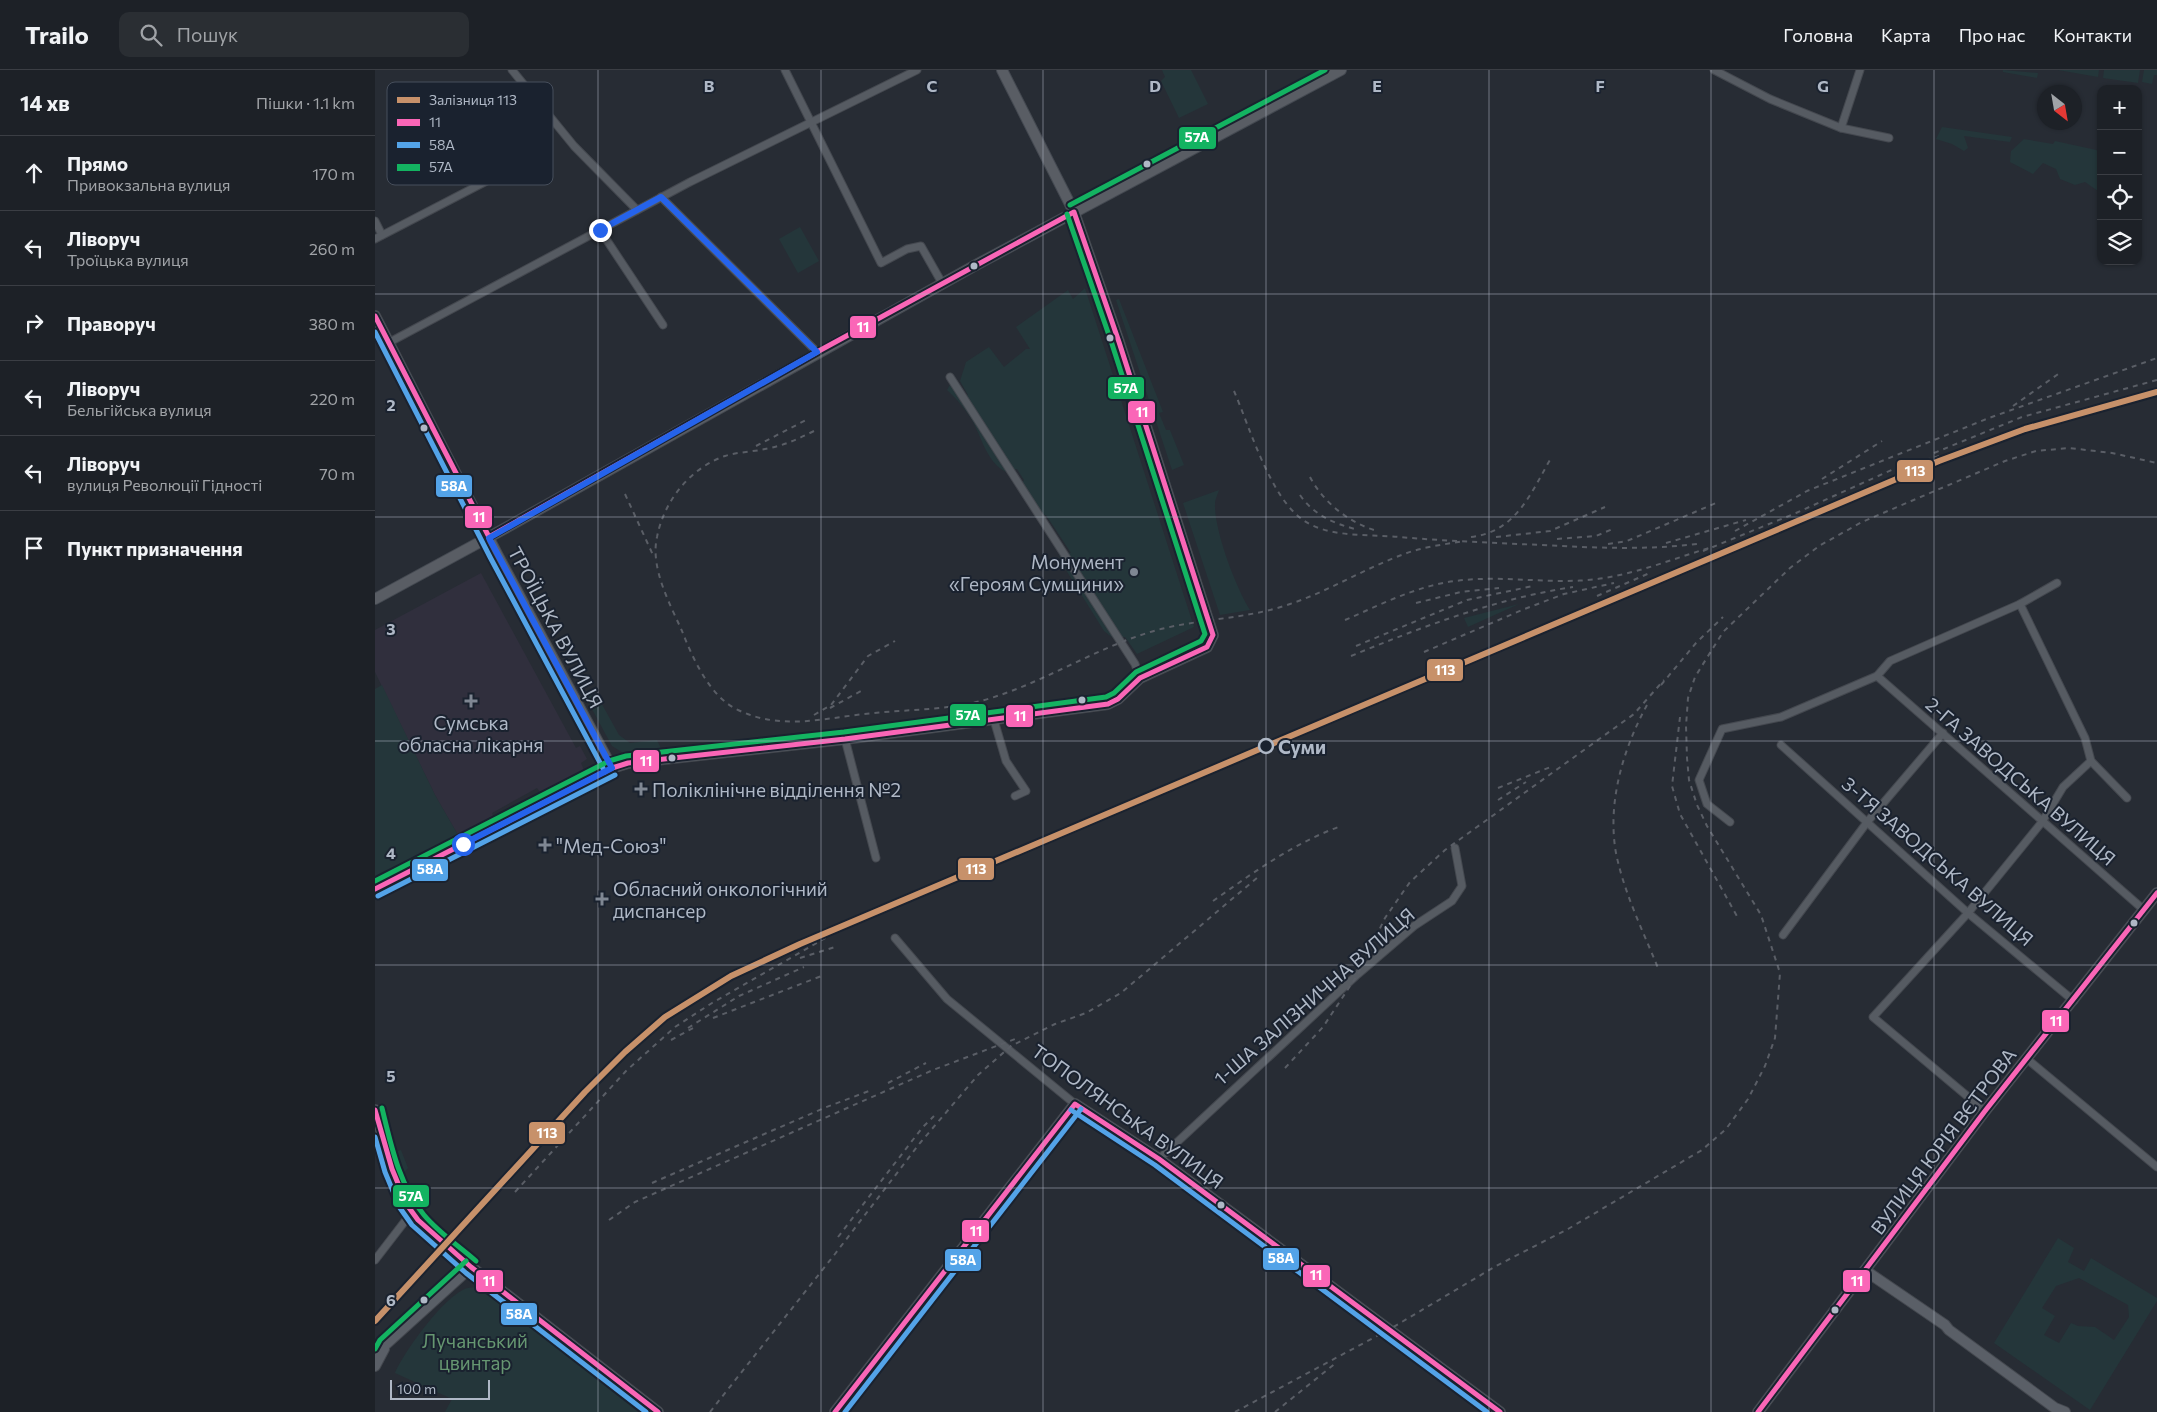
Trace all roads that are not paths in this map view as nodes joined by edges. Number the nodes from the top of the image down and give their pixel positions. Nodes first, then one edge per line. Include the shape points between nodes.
1 (512, 70) edge
2 (785, 70) edge
3 (917, 70) edge
4 (1002, 70) edge
5 (1341, 70) edge
6 (1714, 70) edge
7 (1860, 70) edge
8 (522, 82) edge
9 (553, 120) edge
10 (810, 123) junction
11 (1841, 128) junction
12 (1889, 138) dead end
13 (478, 185) edge
14 (661, 197) junction
15 (637, 210) junction
16 (1074, 212) junction
17 (375, 220) edge
18 (600, 230) junction
19 (382, 235) junction
20 (375, 239) edge
21 (942, 283) junction
22 (375, 316) edge
23 (663, 325) dead end
24 (388, 343) junction
25 (817, 352) junction
26 (950, 377) dead end
27 (489, 538) junction
28 (2057, 583) dead end
29 (375, 599) edge
30 (2020, 604) junction
31 (1877, 676) junction
32 (1141, 678) junction
33 (994, 720) junction
34 (1943, 734) junction
35 (845, 739) junction
36 (1781, 745) dead end
37 (2091, 761) junction
38 (612, 768) junction
39 (1015, 796) dead end
40 (2127, 798) dead end
41 (1868, 821) junction
42 (1729, 822) dead end
43 (2042, 822) junction
44 (1455, 848) dead end
45 (876, 858) dead end
46 (375, 889) edge
47 (2157, 893) edge
48 (2144, 910) junction
49 (1968, 914) junction
50 (1783, 935) dead end
51 (895, 938) dead end
52 (2074, 1000) junction
53 (2027, 1059) junction
54 (1075, 1104) junction
55 (375, 1110) edge
56 (1985, 1111) junction
57 (1159, 1160) junction
58 (2157, 1168) edge
59 (412, 1212) junction
60 (375, 1260) edge
61 (471, 1267) junction
62 (1866, 1272) junction
63 (385, 1346) junction
64 (375, 1354) edge
65 (375, 1366) edge
66 (658, 1412) edge
67 (835, 1412) edge
68 (1500, 1412) edge
69 (1758, 1412) edge
70 (2065, 1412) edge

1 - 8 street
2 - 10 street
3 - 10 street
4 - 16 main road
5 - 16 main road
6 - 11 street via 1770,99
7 - 11 street
9 - 15 street
10 - 14 street
10 - 21 street via 881,263 907,249 921,246
11 - 12 street
13 - 19 street
14 - 15 street
14 - 25 street
15 - 18 street
16 - 21 main road
16 - 32 main road via 1213,635 1207,647
17 - 19 street
18 - 23 street
18 - 24 street
19 - 20 street
21 - 25 main road
22 - 24 main road, ТРОЇЦЬКА ВУЛИЦЯ
24 - 27 main road, ТРОЇЦЬКА ВУЛИЦЯ
25 - 27 main road
26 - 32 street
27 - 29 main road
27 - 38 main road, ТРОЇЦЬКА ВУЛИЦЯ
28 - 30 street
30 - 31 street via 1890,661
30 - 37 street via 2085,738
31 - 34 street, 2-ГА ЗАВОДСЬКА ВУЛИЦЯ
31 - 42 street via 1781,717 1722,728 1699,780 1707,804
32 - 33 main road via 1108,704
33 - 35 main road
33 - 39 street via 1006,761 1026,791
34 - 41 street
34 - 43 street, 2-ГА ЗАВОДСЬКА ВУЛИЦЯ
35 - 38 main road via 628,763
35 - 45 street
36 - 41 street, 3-ТЯ ЗАВОДСЬКА ВУЛИЦЯ
37 - 40 street
37 - 43 street via 2063,787
38 - 46 main road
41 - 49 street, 3-ТЯ ЗАВОДСЬКА ВУЛИЦЯ
41 - 50 street
43 - 48 street, 2-ГА ЗАВОДСЬКА ВУЛИЦЯ
43 - 49 street
44 - 57 street, 1-ША ЗАЛІЗНИЧНА ВУЛИЦЯ via 1462,886 1452,901 1415,926 1358,974
47 - 48 main road, ВУЛИЦЯ ЮРІЯ ВЄТРОВА
48 - 52 main road, ВУЛИЦЯ ЮРІЯ ВЄТРОВА
49 - 52 street, 3-ТЯ ЗАВОДСЬКА ВУЛИЦЯ
49 - 56 street via 1873,1017
51 - 54 street, ТОПОЛЯНСЬКА ВУЛИЦЯ via 947,999
52 - 53 main road, ВУЛИЦЯ ЮРІЯ ВЄТРОВА
53 - 56 main road, ВУЛИЦЯ ЮРІЯ ВЄТРОВА
53 - 58 street
54 - 57 main road, ТОПОЛЯНСЬКА ВУЛИЦЯ
54 - 67 main road
55 - 59 main road via 392,1169
56 - 62 main road, ВУЛИЦЯ ЮРІЯ ВЄТРОВА
57 - 68 main road, ТОПОЛЯНСЬКА ВУЛИЦЯ
59 - 60 street
59 - 61 main road via 425,1228
61 - 63 main road
61 - 66 main road
62 - 69 main road, ВУЛИЦЯ ЮРІЯ ВЄТРОВА
62 - 70 main road via 1945,1324 2055,1408
63 - 64 main road
63 - 65 main road

